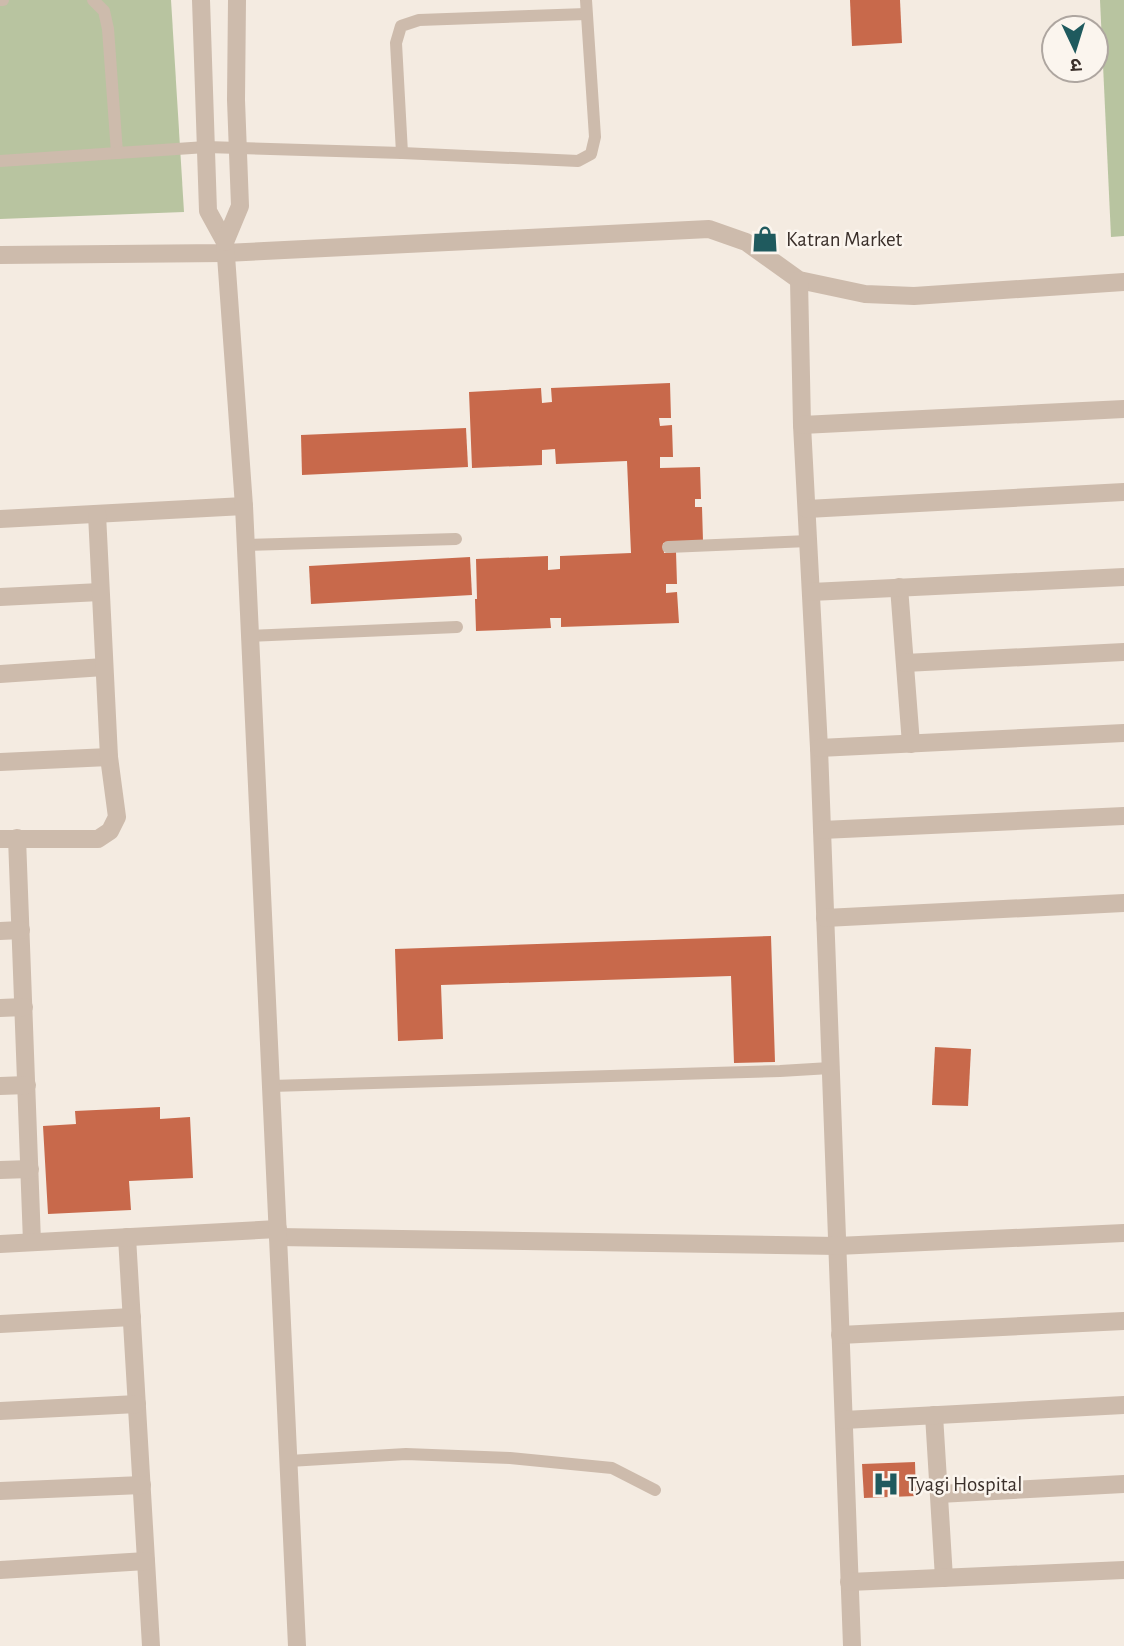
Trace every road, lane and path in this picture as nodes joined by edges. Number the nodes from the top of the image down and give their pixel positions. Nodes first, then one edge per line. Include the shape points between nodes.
1 (93, 0) edge
2 (201, 0) edge
3 (237, 0) edge
4 (586, 0) edge
5 (586, 14) junction
6 (206, 147) junction
7 (238, 148) junction
8 (117, 153) junction
9 (402, 153) junction
10 (0, 161) edge
11 (225, 247) junction
12 (0, 255) edge
13 (799, 280) junction
14 (1124, 282) edge
15 (1124, 409) edge
16 (802, 425) junction
17 (1124, 492) edge
18 (244, 506) junction
19 (807, 509) junction
20 (97, 514) junction
21 (0, 519) edge
22 (456, 539) dead end
23 (808, 541) junction
24 (246, 545) junction
25 (668, 547) dead end
26 (1124, 577) edge
27 (899, 587) junction
28 (100, 592) junction
29 (811, 592) junction
30 (0, 597) edge
31 (457, 627) dead end
32 (250, 636) junction
33 (1124, 652) edge
34 (905, 663) junction
35 (104, 667) junction
36 (0, 674) edge
37 (1124, 733) edge
38 (911, 744) junction
39 (819, 748) junction
40 (109, 757) junction
41 (0, 762) edge
42 (1124, 816) edge
43 (822, 830) junction
44 (9, 839) edge
45 (1124, 903) edge
46 (825, 918) junction
47 (21, 930) junction
48 (0, 931) edge
49 (24, 1007) junction
50 (0, 1008) edge
51 (830, 1068) junction
52 (27, 1085) junction
53 (0, 1086) edge
54 (271, 1086) junction
55 (30, 1169) junction
56 (0, 1170) edge
57 (278, 1233) junction
58 (1124, 1233) edge
59 (127, 1237) junction
60 (32, 1242) junction
61 (0, 1244) edge
62 (837, 1246) junction
63 (132, 1317) junction
64 (1124, 1321) edge
65 (0, 1324) edge
66 (840, 1335) junction
67 (137, 1404) junction
68 (1124, 1405) edge
69 (0, 1411) edge
70 (934, 1415) junction
71 (844, 1420) junction
72 (289, 1461) junction
73 (142, 1485) junction
74 (1124, 1485) edge
75 (655, 1490) dead end
76 (0, 1491) edge
77 (939, 1494) junction
78 (146, 1561) junction
79 (0, 1570) edge
80 (1124, 1570) edge
81 (944, 1578) junction
82 (849, 1582) junction
83 (151, 1646) edge
84 (297, 1646) edge
85 (852, 1646) edge

1 - 8 lane via 104,11 108,29
2 - 6 street
3 - 7 street
4 - 5 lane
5 - 9 lane via 419,20 401,26 396,43
5 - 9 lane via 594,137 591,154 578,160
6 - 7 lane
6 - 8 lane
6 - 11 street via 208,211
7 - 9 lane
7 - 11 street via 240,206
8 - 10 lane
11 - 12 street
11 - 13 street via 709,229 746,242
11 - 18 street
13 - 14 street via 865,293 914,296
13 - 16 street
15 - 16 street
16 - 19 street
17 - 19 street
18 - 20 street
18 - 24 street
19 - 23 street
20 - 21 street
20 - 28 street
22 - 24 lane
23 - 25 lane
23 - 29 street
24 - 32 street
26 - 27 street
27 - 29 street
27 - 34 street
28 - 30 street
28 - 35 street
29 - 39 street
31 - 32 lane
32 - 54 street
33 - 34 street
34 - 38 street
35 - 36 street
35 - 40 street
37 - 38 street
38 - 39 street
39 - 43 street
40 - 41 street
40 - 44 street via 117,817 110,831 98,839
42 - 43 street
43 - 46 street
44 - 47 street
45 - 46 street
46 - 51 street
47 - 48 street
47 - 49 street
49 - 50 street
49 - 52 street
51 - 54 lane
51 - 62 street
52 - 53 street
52 - 55 street
54 - 57 street
55 - 56 street
55 - 60 street
57 - 59 street
57 - 62 street
57 - 72 street
58 - 62 street
59 - 60 street
59 - 63 street
60 - 61 street
62 - 66 street
63 - 65 street
63 - 67 street
64 - 66 street
66 - 71 street
67 - 69 street
67 - 73 street
68 - 70 street
70 - 71 street
70 - 77 street
71 - 82 street
72 - 75 lane via 406,1454 510,1458 612,1468
72 - 84 street
73 - 76 street
73 - 78 street
74 - 77 street
77 - 81 street
78 - 79 street
78 - 83 street
80 - 81 street
81 - 82 street
82 - 85 street

